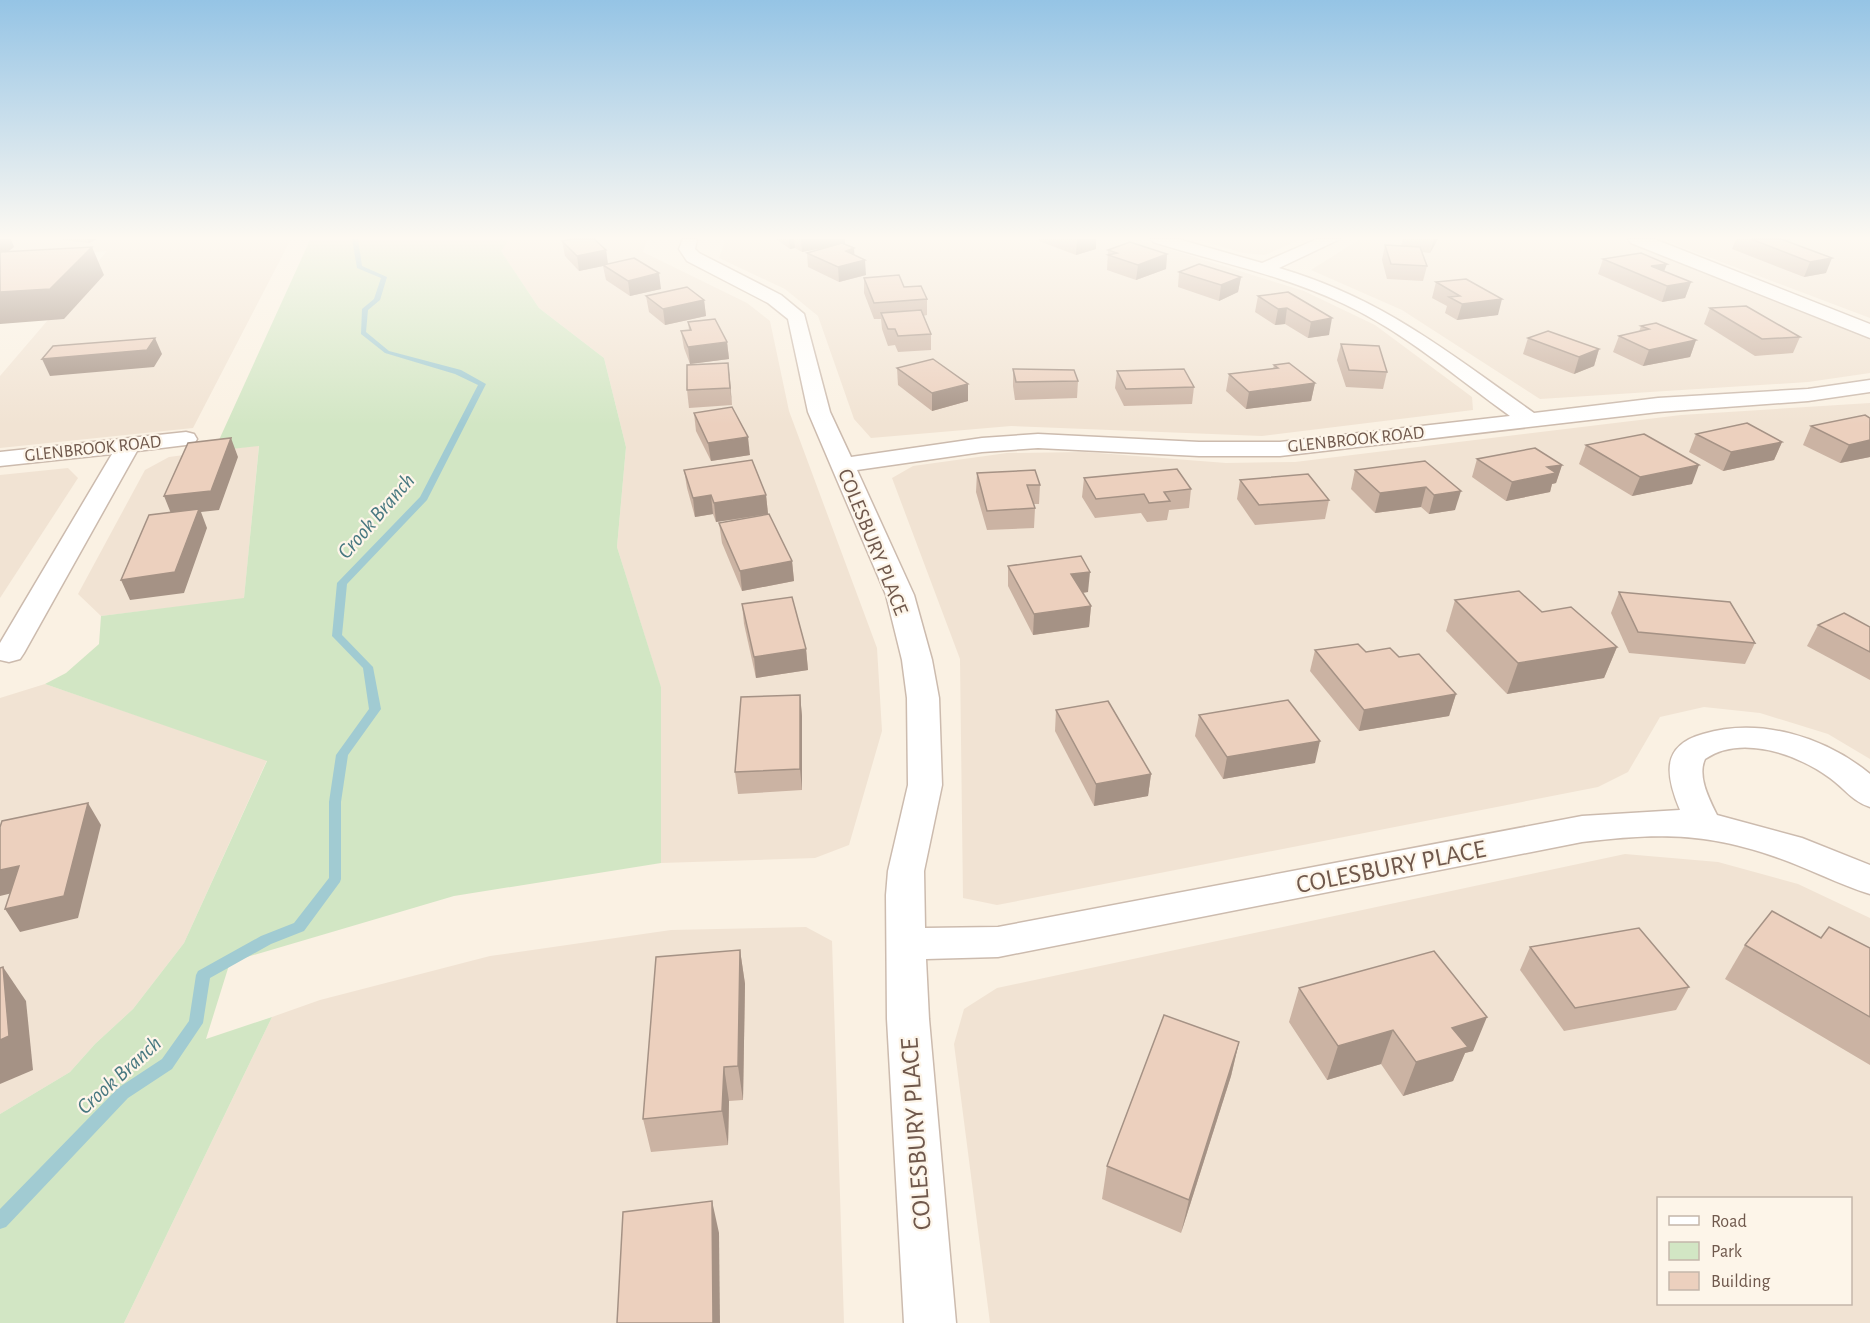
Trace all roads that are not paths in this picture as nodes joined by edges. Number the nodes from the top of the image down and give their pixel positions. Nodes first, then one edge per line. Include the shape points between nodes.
1 (779, 301) edge
2 (1350, 301) edge
3 (1792, 301) edge
4 (1870, 332) edge
5 (1870, 386) edge
6 (1530, 420) junction
7 (186, 439) dead end
8 (128, 446) junction
9 (0, 459) edge
10 (842, 465) junction
11 (9, 653) dead end
12 (1870, 795) edge
13 (1704, 825) junction
14 (1867, 873) edge
15 (906, 944) junction
16 (930, 1323) edge

1 - 10 street, COLESBURY PLACE via 797,318 819,412
2 - 6 street via 1369,309
3 - 4 street
5 - 6 street, GLENBROOK ROAD
6 - 10 street, GLENBROOK ROAD via 1280,449 1038,441
7 - 8 street, GLENBROOK ROAD
8 - 9 street, GLENBROOK ROAD
8 - 11 street
10 - 15 street, COLESBURY PLACE via 900,595 923,698 925,786 906,871
12 - 13 street via 1839,768 1798,748 1747,737 1716,739 1694,749 1686,769
13 - 14 street, COLESBURY PLACE
13 - 15 street, COLESBURY PLACE via 1637,823 1582,829 998,942
15 - 16 street, COLESBURY PLACE

